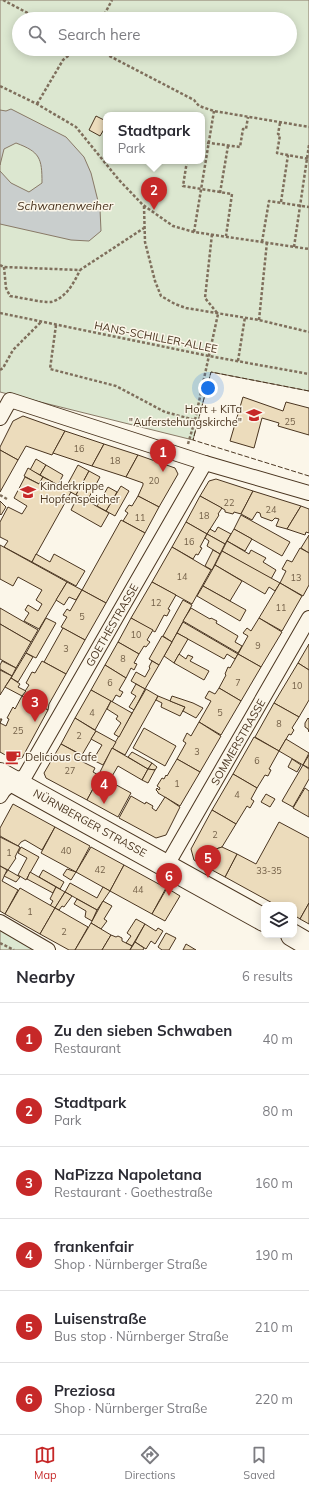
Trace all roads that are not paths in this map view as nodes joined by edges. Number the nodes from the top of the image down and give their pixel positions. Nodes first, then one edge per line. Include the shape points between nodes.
1 (0, 418) edge
2 (205, 463) junction
3 (309, 493) edge
4 (309, 618) edge
5 (5, 784) edge
6 (167, 866) junction
7 (261, 918) edge
8 (0, 922) edge
9 (297, 938) edge
10 (309, 945) edge
11 (48, 950) edge

1 - 2 street via 10,400
2 - 3 street
2 - 5 street, GOETHESTRASSE via 25,776
4 - 6 street, SOMMERSTRASSE
5 - 6 main road, NÜRNBERGER STRASSE
6 - 7 main road, NÜRNBERGER STRASSE
8 - 11 street
9 - 10 main road

